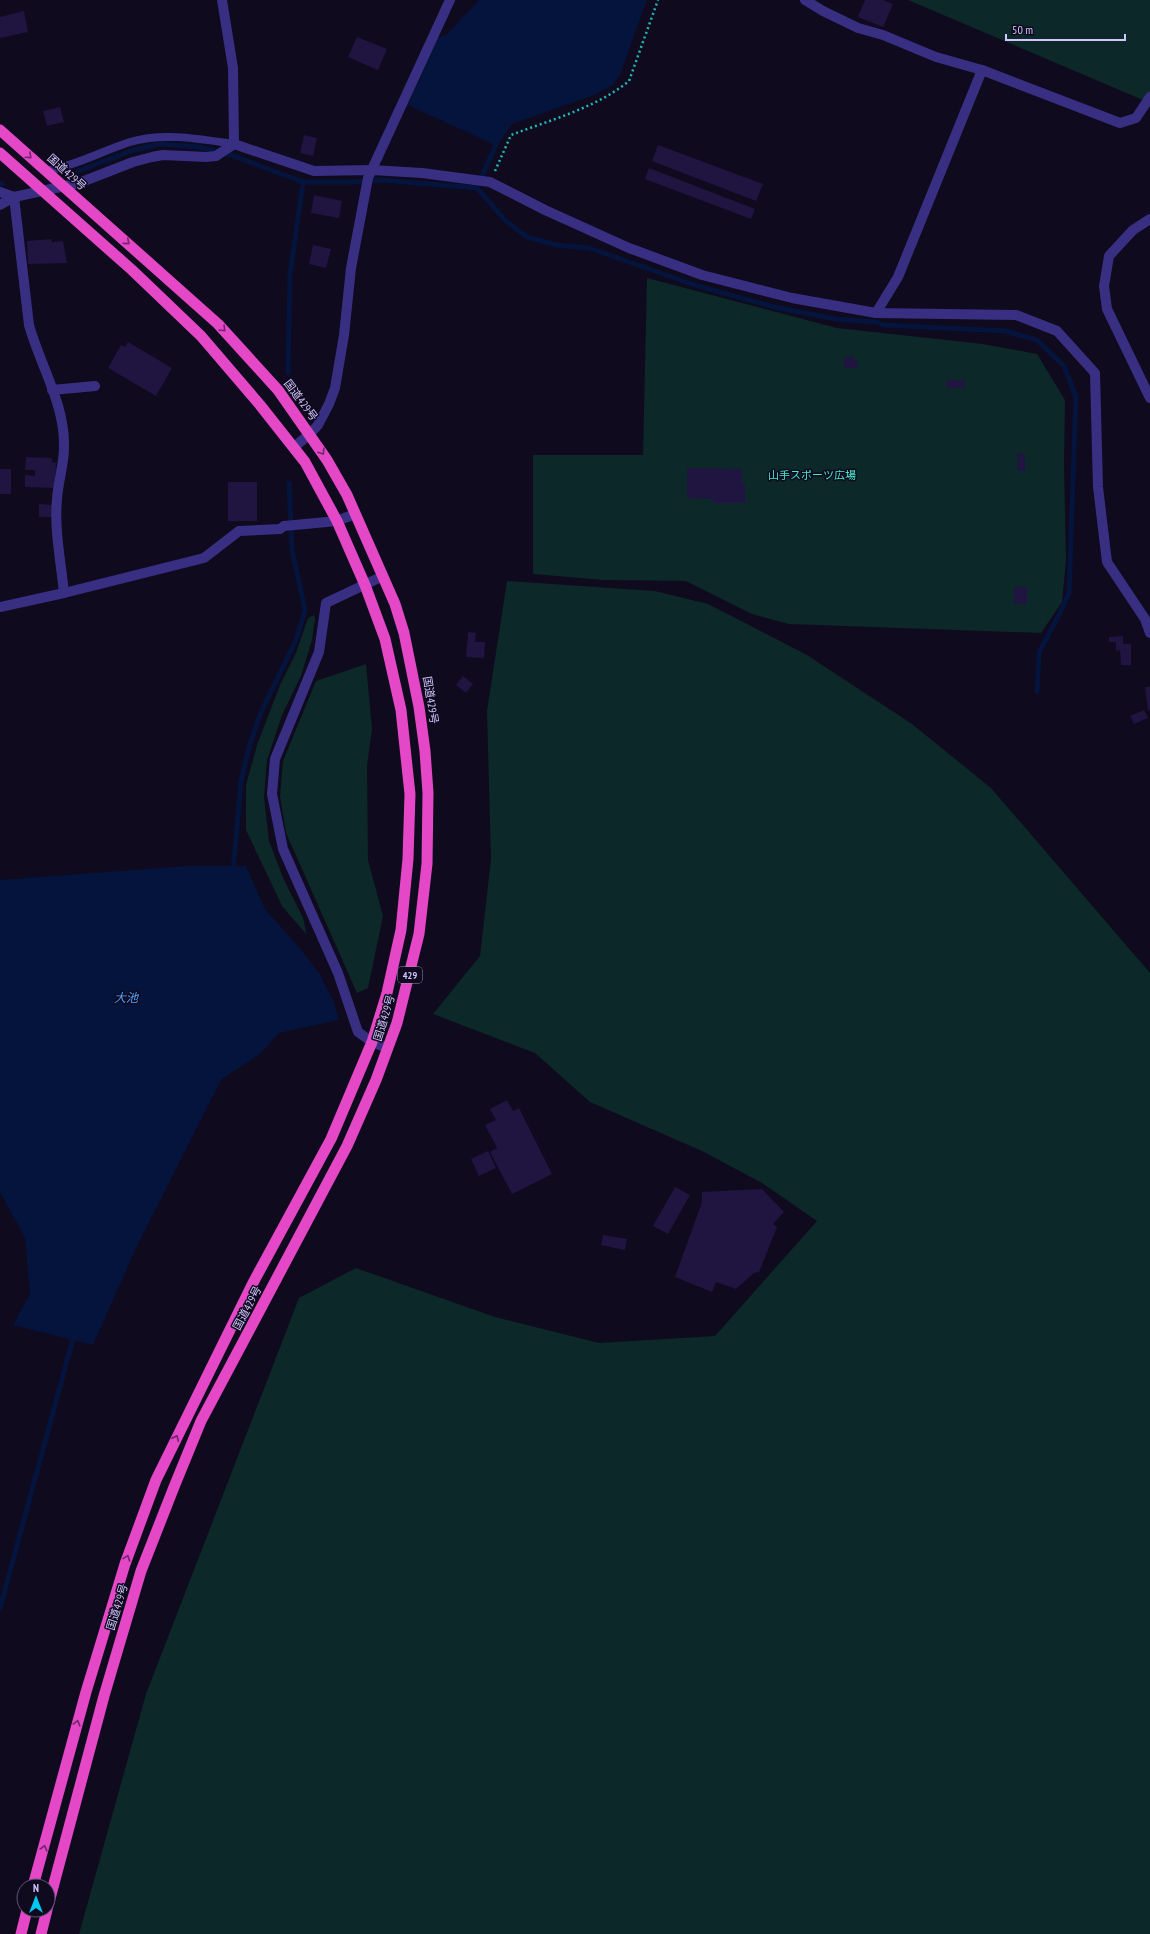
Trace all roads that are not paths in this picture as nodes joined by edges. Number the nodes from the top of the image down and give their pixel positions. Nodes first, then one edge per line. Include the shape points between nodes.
1 (222, 0) edge
2 (450, 0) edge
3 (805, 0) edge
4 (982, 70) junction
5 (1150, 97) edge
6 (0, 130) edge
7 (230, 146) junction
8 (0, 153) edge
9 (46, 171) junction
10 (370, 174) junction
11 (64, 187) junction
12 (43, 191) junction
13 (0, 192) edge
14 (14, 197) junction
15 (0, 205) edge
16 (1150, 219) edge
17 (876, 313) junction
18 (95, 386) dead end
19 (52, 390) junction
20 (1150, 398) edge
21 (310, 434) junction
22 (294, 447) junction
23 (355, 514) junction
24 (337, 521) junction
25 (383, 576) junction
26 (365, 585) junction
27 (64, 593) junction
28 (0, 607) edge
29 (1150, 633) edge
30 (372, 1042) junction
31 (388, 1048) junction
32 (35, 1878) edge
33 (55, 1878) edge
34 (25, 1918) edge
35 (45, 1918) edge
36 (20, 1934) edge
37 (41, 1934) edge

1 - 7 street via 233,68
2 - 10 street
3 - 4 street via 823,12 858,28 884,35 936,57
4 - 5 street via 1120,123 1136,118
4 - 17 street via 898,277
6 -> 9 highway, 国道429号 / 429
7 - 9 lane via 177,138 155,138 132,142 62,168
7 - 10 street via 314,171
7 - 11 street via 216,156 152,157
8 - 12 highway, 国道429号 / 429
9 - 11 highway, 国道429号 / 429
10 - 17 street via 422,173 490,182 629,248 702,275 792,298
10 - 21 street via 365,188 351,268 335,388 324,415
11 - 12 street
11 -> 21 highway, 国道429号 / 429 via 218,324 278,390
12 - 14 street
12 - 22 highway, 国道429号 / 429 via 132,270 200,336
13 - 14 street
14 - 15 street
14 - 19 street via 29,325
16 - 20 street via 1133,230 1109,256 1104,286 1107,309
17 - 29 street via 1016,315 1057,331 1095,373 1098,487 1107,562 1145,619
18 - 19 street
19 - 27 street via 58,405 64,447 57,500 57,528
21 - 22 street
21 -> 23 highway, 国道429号 / 429 via 347,495
22 - 24 highway, 国道429号 / 429 via 306,462
23 - 24 street
23 - 25 highway, 国道429号 / 429
24 - 26 highway, 国道429号 / 429
24 - 27 street via 291,525 280,529 239,531 204,558
25 - 26 street
25 - 31 highway, 国道429号 / 429 via 395,604 414,673 425,751 428,828 427,864 419,934 404,998
26 - 30 highway, 国道429号 / 429 via 385,639 401,710 407,754 410,820 406,894 401,930 387,993
26 - 30 street via 326,603 319,652 275,759 272,794 283,849 338,973 358,1032
27 - 28 street
30 - 31 street
32 -> 30 highway, 国道429号 / 429 via 86,1692 125,1564 156,1480 254,1281 327,1146
31 - 33 highway, 国道429号 / 429 via 347,1146 201,1421 141,1571 104,1696
34 - 36 highway
35 - 37 highway

